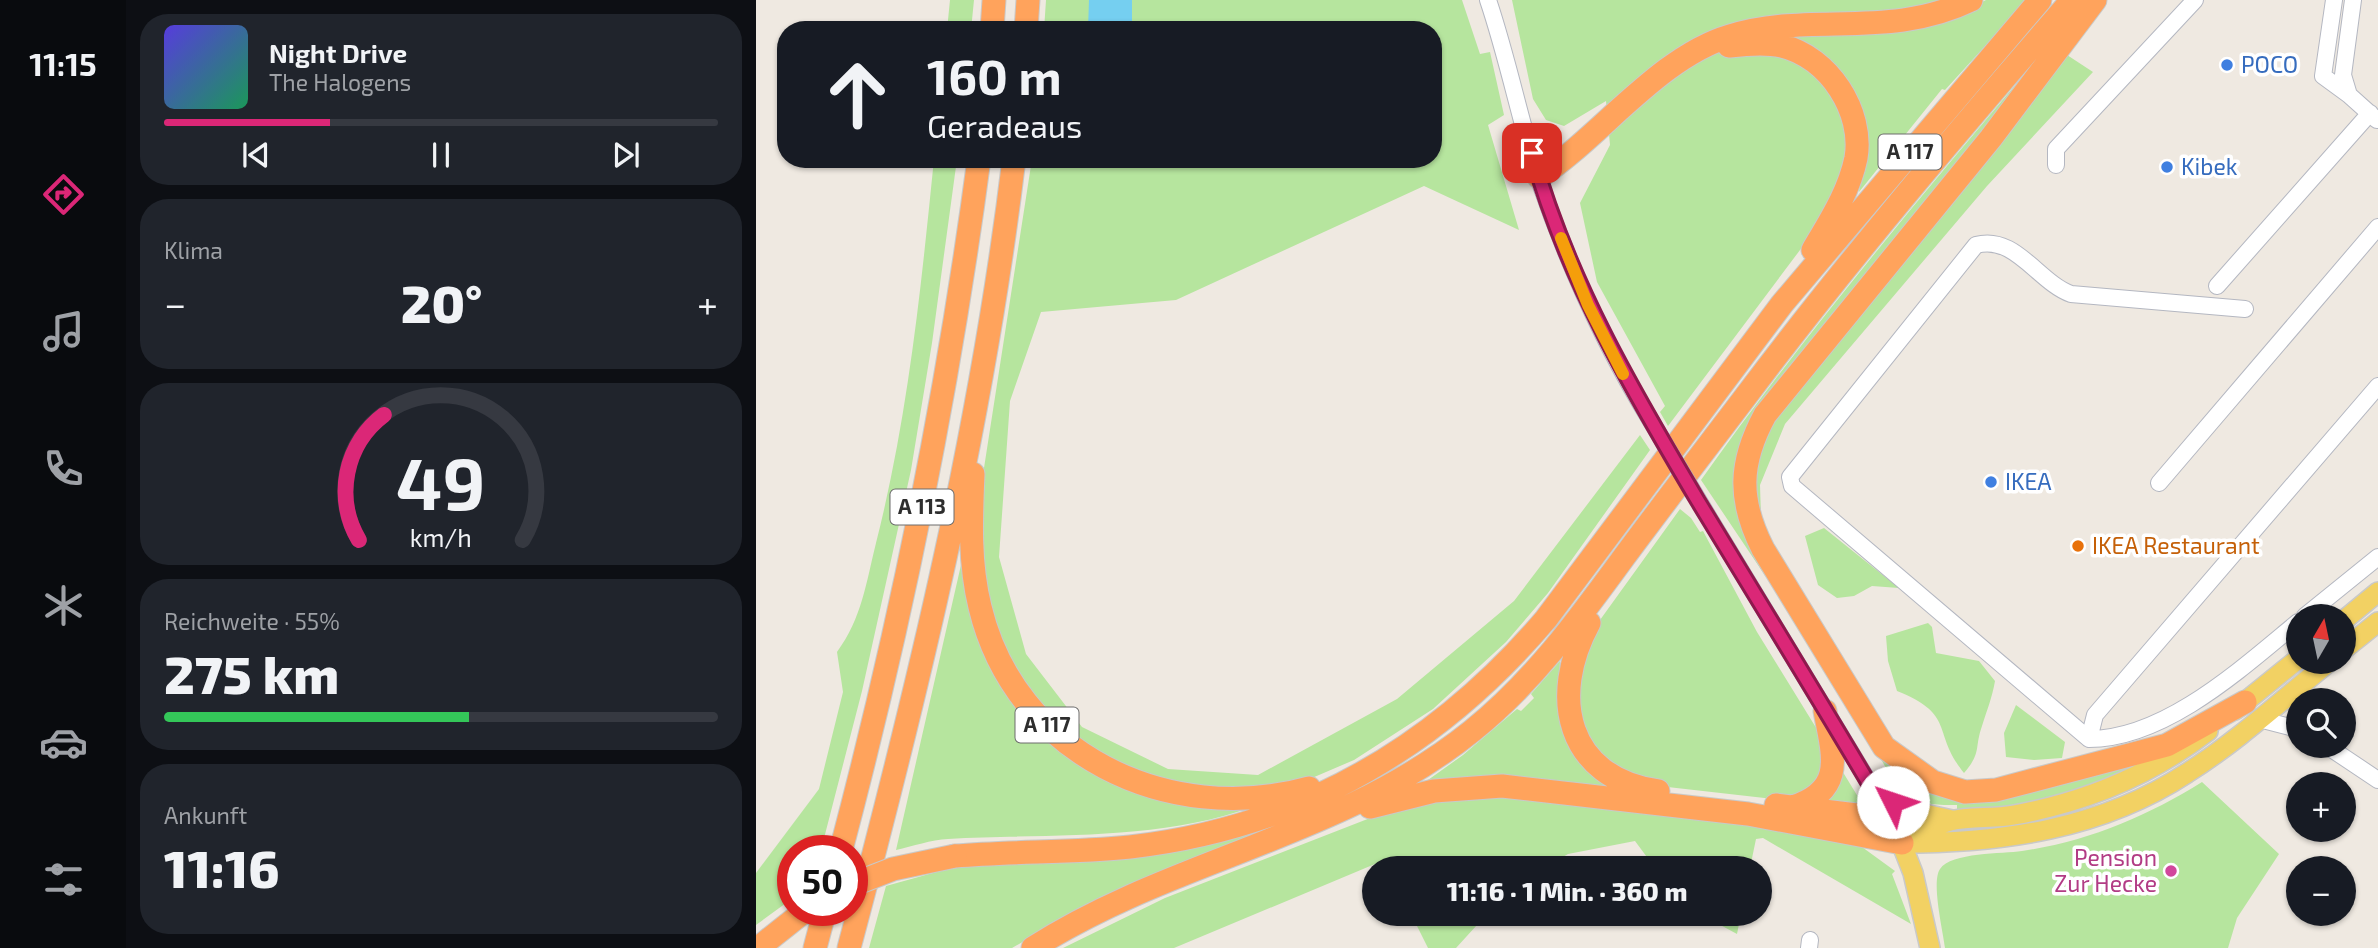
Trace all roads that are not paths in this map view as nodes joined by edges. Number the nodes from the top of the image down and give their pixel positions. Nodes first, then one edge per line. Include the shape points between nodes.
1 (994, 0) edge
2 (1028, 0) edge
3 (1488, 0) edge
4 (1971, 0) edge
5 (2040, 0) edge
6 (2073, 0) edge
7 (2095, 0) edge
8 (2195, 0) edge
9 (2334, 0) edge
10 (2353, 0) edge
11 (993, 21) edge
12 (1027, 21) edge
13 (1698, 50) junction
14 (2349, 95) junction
15 (2374, 117) edge
16 (2056, 165) dead end
17 (978, 168) edge
18 (1013, 168) edge
19 (1539, 177) junction
20 (2378, 227) edge
21 (2217, 286) dead end
22 (1782, 304) junction
23 (2245, 309) dead end
24 (2378, 386) edge
25 (976, 403) junction
26 (2160, 483) dead end
27 (1625, 556) junction
28 (2378, 557) edge
29 (2378, 581) edge
30 (2378, 592) edge
31 (2320, 604) edge
32 (2362, 606) junction
33 (2356, 611) edge
34 (2378, 622) edge
35 (2286, 632) edge
36 (2356, 640) edge
37 (2286, 673) edge
38 (2310, 674) edge
39 (1825, 711) junction
40 (2252, 711) junction
41 (2286, 724) edge
42 (2089, 739) junction
43 (2345, 758) edge
44 (1366, 773) junction
45 (2378, 780) edge
46 (1874, 792) junction
47 (1793, 807) junction
48 (1326, 819) junction
49 (1889, 819) junction
50 (1953, 820) junction
51 (845, 835) edge
52 (1902, 843) junction
53 (868, 879) edge
54 (786, 926) edge
55 (821, 926) edge
56 (758, 948) edge
57 (815, 948) edge
58 (849, 948) edge
59 (1033, 948) edge
60 (1930, 948) edge

1 - 11 highway
2 - 12 highway
3 - 19 street
4 - 13 highway via 1902,22 1756,29
5 - 22 highway, A 117
6 - 27 highway, A 117 via 1832,282
7 - 40 highway via 1991,138 1765,415 1747,456 1749,514 1763,549 1884,747 1933,782 1965,792 1996,790 2167,745
8 - 16 street via 2056,149
9 - 14 street via 2323,76
10 - 14 street via 2343,75
13 - 19 highway via 1668,69 1583,145
13 - 22 highway via 1754,44 1804,55 1822,69 1852,112 1856,154 1850,181
14 - 15 street
15 - 21 street
17 - 51 highway, A 113 via 931,463
18 - 25 highway, A 113
19 - 39 street, bridge via 1608,348
20 - 26 street
22 - 44 highway, A 117 via 1517,653 1456,711
23 - 42 street via 2071,293 2059,289 2006,246 1976,245 1790,477 1792,486
24 - 42 street via 2095,715
25 - 44 highway, A 117 via 971,524 980,606 1010,678 1055,733 1132,782 1189,796 1254,799
25 - 58 highway, A 113 via 921,667
27 - 47 highway via 1582,636 1569,672 1570,712 1580,741 1601,769 1628,785
27 - 48 highway, A 117 via 1566,637 1501,706 1424,766
28 - 31 street
29 - 32 street
30 - 32 main road
32 - 33 main road
34 - 36 main road
35 - 42 street via 2190,705 2109,739
37 - 40 main road
38 - 40 main road
39 - 46 street
39 - 47 highway via 1832,774 1814,797
40 - 41 street
40 - 50 main road via 2128,781 2039,810
40 - 52 main road via 2187,774 2103,815 2051,831 1998,839
43 - 45 street
44 - 53 highway, A 117, bridge via 1286,810 1205,835 1129,847 955,856
46 - 49 street
46 - 50 main road via 1911,811
47 - 49 highway
48 - 52 highway via 1434,791 1502,786 1748,814
48 - 59 highway, A 117 via 1097,911
49 - 52 main road
50 - 52 main road
52 - 60 main road
54 - 56 highway
55 - 57 highway

